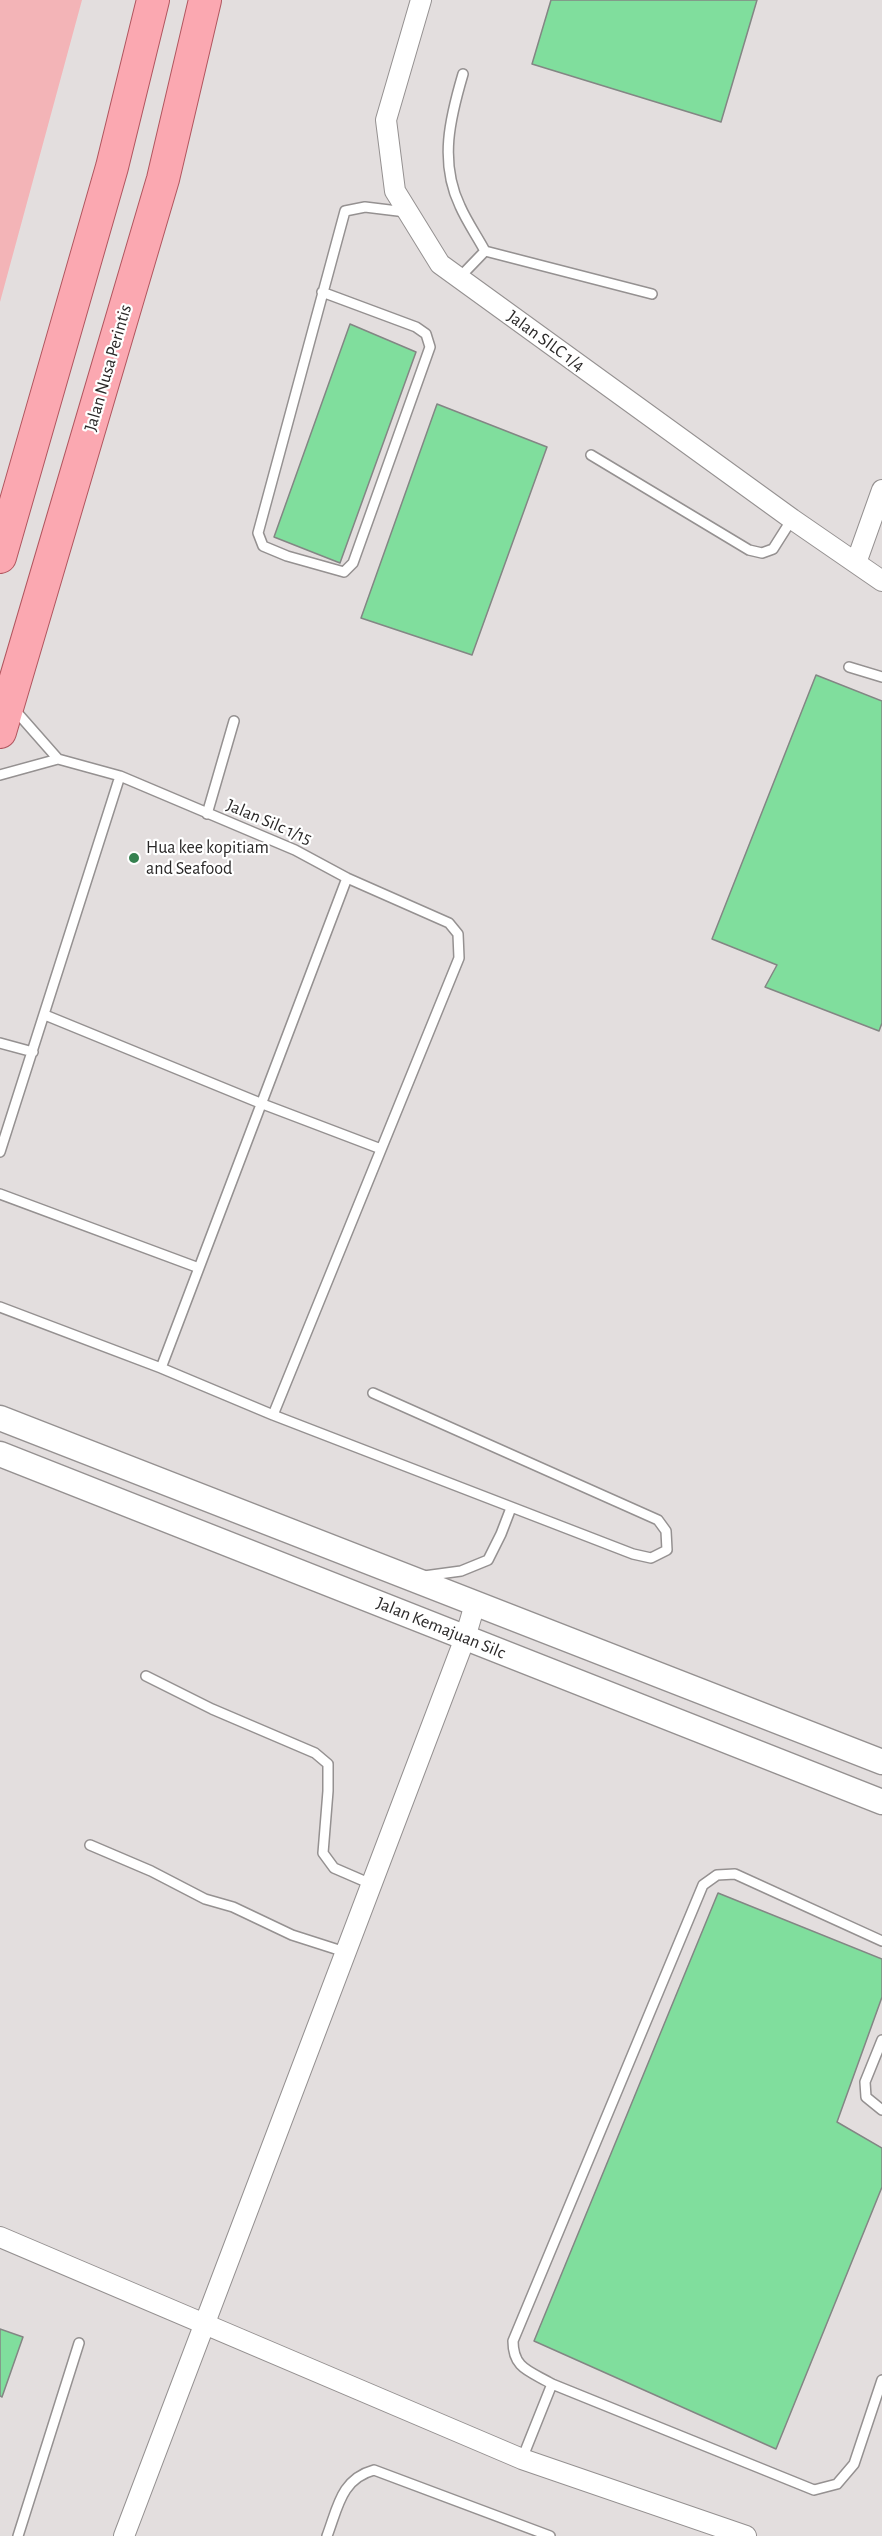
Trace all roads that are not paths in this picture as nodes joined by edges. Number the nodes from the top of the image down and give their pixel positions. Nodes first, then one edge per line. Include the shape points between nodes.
1 (153, 0) edge
2 (205, 0) edge
3 (422, 0) edge
4 (463, 74) dead end
5 (406, 212) junction
6 (485, 251) junction
7 (459, 278) junction
8 (322, 292) junction
9 (652, 294) dead end
10 (591, 455) dead end
11 (882, 490) edge
12 (792, 519) junction
13 (0, 557) edge
14 (855, 563) junction
15 (882, 581) edge
16 (849, 667) dead end
17 (882, 677) edge
18 (9, 703) junction
19 (234, 721) dead end
20 (0, 732) edge
21 (58, 759) junction
22 (0, 775) edge
23 (120, 776) junction
24 (207, 814) junction
25 (347, 878) junction
26 (45, 1015) junction
27 (0, 1042) edge
28 (33, 1052) junction
29 (260, 1103) junction
30 (381, 1149) junction
31 (0, 1152) edge
32 (0, 1194) edge
33 (199, 1268) junction
34 (0, 1307) edge
35 (161, 1368) junction
36 (373, 1393) dead end
37 (273, 1415) junction
38 (0, 1418) edge
39 (37, 1432) junction
40 (0, 1454) edge
41 (24, 1464) junction
42 (119, 1464) junction
43 (106, 1495) junction
44 (511, 1508) junction
45 (410, 1579) junction
46 (476, 1604) junction
47 (465, 1638) junction
48 (146, 1676) dead end
49 (882, 1762) edge
50 (882, 1802) edge
51 (90, 1845) dead end
52 (371, 1884) junction
53 (882, 1941) edge
54 (345, 1952) junction
55 (882, 2040) edge
56 (882, 2110) edge
57 (0, 2237) edge
58 (203, 2324) junction
59 (79, 2343) dead end
60 (882, 2380) edge
61 (552, 2384) junction
62 (522, 2459) junction
63 (22, 2535) edge
64 (124, 2536) edge
65 (327, 2536) edge
66 (550, 2536) edge
67 (746, 2536) edge

1 - 13 main road via 112,167
2 - 18 main road, Jalan Nusa Perintis via 163,179
3 - 5 street, Jalan SILC 1/4 via 386,120 395,191
4 - 6 lane via 447,146 459,206
5 - 7 street, Jalan SILC 1/4 via 440,264
5 - 8 lane via 365,207 345,211
6 - 7 lane
6 - 9 lane
7 - 12 street, Jalan SILC 1/4
8 - 8 lane via 258,533 263,546 344,572 353,563 430,347 426,334 417,327
10 - 12 lane via 749,550 773,549
11 - 14 street
12 - 14 street, Jalan SILC 1/4
14 - 15 street, Jalan SILC 1/4
16 - 17 lane
18 - 20 main road, Jalan Nusa Perintis
18 - 21 lane
19 - 24 lane
21 - 22 lane
21 - 23 lane, Jalan Silc 1/15
23 - 24 lane, Jalan Silc 1/15
23 - 26 lane
24 - 25 lane, Jalan Silc 1/15 via 295,849
25 - 29 lane
25 - 30 lane, Jalan Silc 1/15 via 449,923 458,934 459,958
26 - 28 lane
26 - 29 lane
27 - 28 lane
28 - 31 lane
29 - 30 lane
29 - 33 lane
30 - 37 lane
32 - 33 lane
33 - 35 lane
34 - 35 lane
35 - 37 lane
36 - 44 lane via 658,1520 666,1531 667,1550 651,1558 633,1554
37 - 44 lane
38 - 39 street, Jalan Kemajuan Silc
39 - 41 street
39 - 42 street, Jalan Kemajuan Silc
40 - 41 street, Jalan Kemajuan Silc
41 - 43 street, Jalan Kemajuan Silc
42 - 43 street
42 - 45 street, Jalan Kemajuan Silc
43 - 47 street, Jalan Kemajuan Silc
44 - 45 lane via 488,1560 461,1571
45 - 46 street, Jalan Kemajuan Silc
46 - 47 street
46 - 49 street, Jalan Kemajuan Silc
47 - 50 street, Jalan Kemajuan Silc
47 - 52 street
48 - 52 lane via 315,1753 328,1764 323,1854 334,1868
51 - 54 lane via 205,1899
52 - 54 street
53 - 61 lane via 735,1874 717,1875 703,1885 513,2341 517,2363
54 - 58 street
55 - 56 lane via 865,2082 866,2097
57 - 58 street
58 - 62 street
58 - 64 street
59 - 63 lane
60 - 61 lane via 854,2464 837,2484 814,2490
61 - 62 lane
62 - 67 street
65 - 66 lane via 345,2488 360,2474 374,2470

